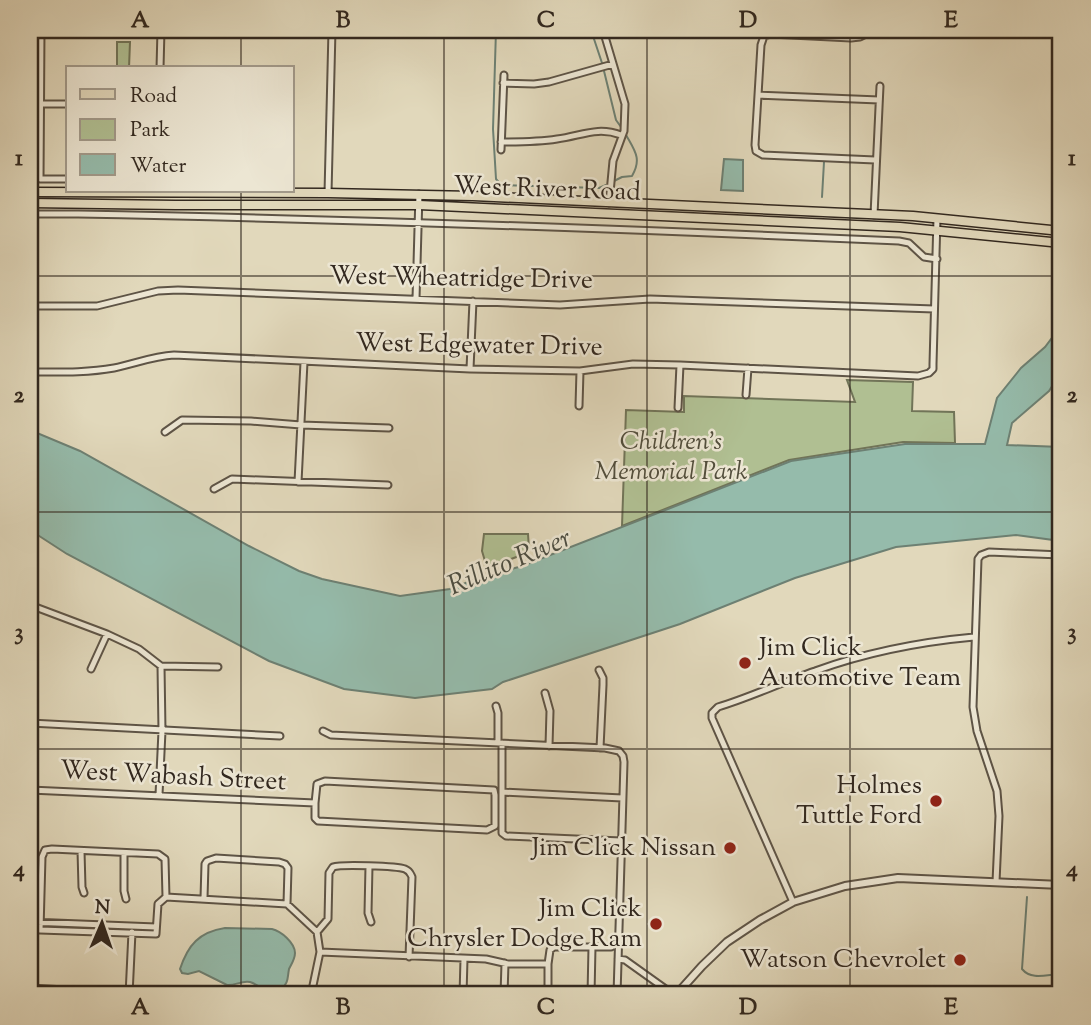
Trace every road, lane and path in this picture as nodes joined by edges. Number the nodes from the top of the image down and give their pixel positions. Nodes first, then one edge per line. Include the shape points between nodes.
1 (41, 30) edge
2 (161, 30) edge
3 (332, 30) edge
4 (603, 30) edge
5 (868, 33) dead end
6 (613, 64) junction
7 (159, 66) edge
8 (504, 75) dead end
9 (503, 83) junction
10 (880, 86) dead end
11 (758, 95) junction
12 (878, 100) junction
13 (40, 104) junction
14 (66, 104) edge
15 (621, 135) junction
16 (501, 142) junction
17 (501, 150) dead end
18 (875, 160) junction
19 (66, 179) edge
20 (30, 192) edge
21 (156, 192) edge
22 (328, 193) junction
23 (419, 194) junction
24 (30, 203) edge
25 (609, 203) junction
26 (419, 205) junction
27 (874, 215) junction
28 (30, 216) edge
29 (937, 218) junction
30 (418, 223) junction
31 (937, 230) junction
32 (1061, 231) edge
33 (1061, 243) edge
34 (937, 259) junction
35 (416, 299) junction
36 (473, 301) junction
37 (30, 306) edge
38 (934, 309) junction
39 (304, 362) junction
40 (680, 365) junction
41 (748, 368) junction
42 (470, 369) junction
43 (580, 371) junction
44 (30, 372) edge
45 (929, 373) junction
46 (933, 380) dead end
47 (746, 395) dead end
48 (579, 406) dead end
49 (678, 408) dead end
50 (301, 425) junction
51 (389, 428) dead end
52 (165, 432) dead end
53 (298, 482) junction
54 (388, 485) dead end
55 (214, 489) dead end
56 (1061, 555) edge
57 (30, 605) edge
58 (107, 634) junction
59 (974, 637) junction
60 (162, 666) junction
61 (218, 667) dead end
62 (91, 669) dead end
63 (599, 670) dead end
64 (545, 693) dead end
65 (496, 706) dead end
66 (30, 723) edge
67 (162, 731) junction
68 (323, 731) dead end
69 (280, 736) dead end
70 (500, 743) junction
71 (549, 746) junction
72 (600, 748) junction
73 (30, 790) edge
74 (502, 792) junction
75 (159, 795) junction
76 (622, 798) junction
77 (315, 803) junction
78 (621, 841) junction
79 (81, 851) junction
80 (124, 853) junction
81 (369, 866) junction
82 (996, 882) junction
83 (1061, 885) edge
84 (84, 893) dead end
85 (166, 897) junction
86 (204, 898) junction
87 (126, 899) dead end
88 (793, 902) junction
89 (287, 904) junction
90 (30, 922) edge
91 (41, 922) junction
92 (370, 922) dead end
93 (132, 926) junction
94 (156, 928) junction
95 (30, 929) edge
96 (40, 930) junction
97 (317, 932) junction
98 (132, 934) junction
99 (592, 947) junction
100 (611, 947) dead end
101 (320, 952) junction
102 (409, 957) junction
103 (464, 959) junction
104 (618, 959) junction
105 (505, 963) junction
106 (548, 964) junction
107 (30, 988) edge
108 (102, 992) dead end
109 (311, 994) edge
110 (129, 995) edge
111 (379, 995) edge
112 (463, 995) edge
113 (505, 995) edge
114 (520, 995) edge
115 (548, 995) edge
116 (591, 995) edge
117 (617, 995) edge
118 (675, 995) edge

1 - 13 street
2 - 7 street
3 - 22 street
4 - 6 street
5 - 11 street via 851,38 762,35
6 - 9 street via 549,82
6 - 15 street via 625,104
8 - 9 street
9 - 16 street
10 - 12 street
11 - 12 street
11 - 18 street via 755,153
12 - 18 street
13 - 14 street
13 - 19 street via 40,179
15 - 16 street via 598,131 553,140
15 - 25 street
16 - 17 street
18 - 27 street
20 - 21 main road, West River Road
21 - 22 main road, West River Road
22 - 23 main road, West River Road
23 - 25 main road, West River Road
23 - 26 street
24 - 26 main road, West River Road
25 - 27 main road, West River Road
26 - 30 street
26 - 31 main road, West River Road
27 - 29 main road, West River Road
28 - 30 street
29 - 31 street
29 - 32 main road, West River Road
30 - 34 street via 899,241 909,243 924,257
30 - 35 street
31 - 33 main road, West River Road
31 - 34 street
34 - 38 street
35 - 36 street, West Wheatridge Drive
35 - 37 street, West Wheatridge Drive via 158,290 97,306
36 - 38 street, West Wheatridge Drive via 561,305 650,299
36 - 42 street
38 - 45 street
39 - 42 street, West Edgewater Drive
39 - 44 street, West Edgewater Drive via 174,355 99,371
39 - 50 street
40 - 41 street, West Edgewater Drive
40 - 43 street, West Edgewater Drive via 633,364
40 - 49 street
41 - 45 street, West Edgewater Drive
41 - 47 street
42 - 43 street, West Edgewater Drive
43 - 48 street
45 - 46 street
50 - 51 street
50 - 52 street via 182,420
50 - 53 street
53 - 54 street
53 - 55 street via 232,480
56 - 59 street via 981,555
57 - 58 street
58 - 60 street
58 - 62 street
59 - 82 street via 973,707 997,790
59 - 88 street via 877,651 712,712
60 - 61 street
60 - 67 street
63 - 72 street via 603,678
64 - 71 street via 550,711
65 - 70 street
66 - 67 street
67 - 69 street
67 - 75 street
68 - 70 street
70 - 71 street
70 - 74 street
71 - 72 street
72 - 76 street via 622,753
73 - 75 street, West Wabash Street
74 - 76 street
74 - 78 street via 502,832 506,836
75 - 77 street, West Wabash Street
76 - 78 street
77 - 77 street via 317,784 326,782 494,790 495,826 487,830 318,821
78 - 104 street
79 - 80 street
79 - 84 street
79 - 91 street via 45,850
80 - 85 street via 163,856
80 - 87 street
81 - 92 street
81 - 97 street via 332,867 328,919
81 - 102 street via 403,869 412,877
82 - 83 street
82 - 88 street via 898,878 845,886
85 - 86 street
85 - 94 street via 158,904
86 - 89 street
86 - 89 street via 209,860 279,862 288,868
88 - 118 street via 727,942
89 - 97 street
90 - 91 street
91 - 93 street
91 - 96 street
93 - 94 street
93 - 98 street
94 - 98 street via 156,934
95 - 96 street
96 - 98 street
97 - 101 street
98 - 110 street
99 - 100 street
99 - 106 street via 554,947
99 - 116 street
101 - 102 street
101 - 109 street
102 - 103 street
103 - 105 street
103 - 112 street
104 - 117 street
104 - 118 street
105 - 106 street
105 - 113 street
106 - 115 street
107 - 108 street
109 - 111 street
113 - 114 street

